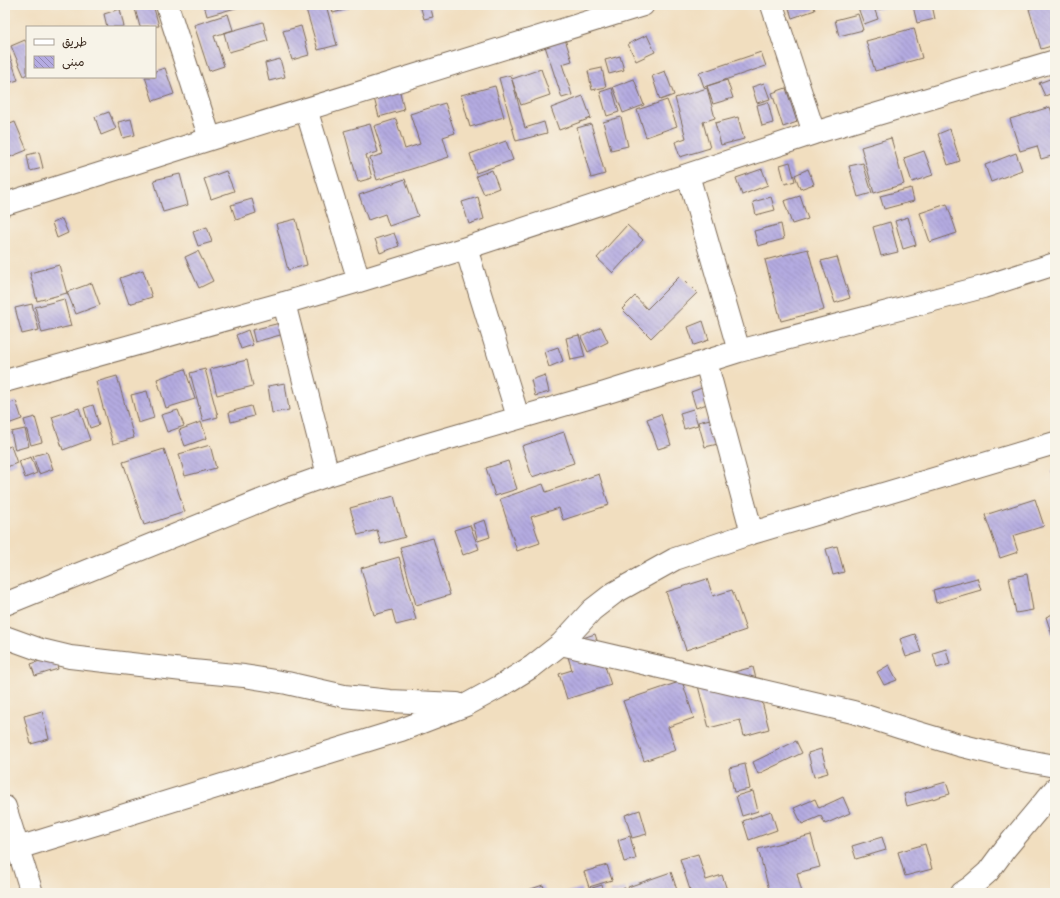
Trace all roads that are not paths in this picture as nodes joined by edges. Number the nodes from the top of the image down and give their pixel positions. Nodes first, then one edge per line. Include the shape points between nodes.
1 (167, 5) edge
2 (643, 5) edge
3 (772, 5) edge
4 (1055, 61) edge
5 (306, 109) junction
6 (814, 133) junction
7 (210, 138) junction
8 (688, 175) junction
9 (5, 204) edge
10 (466, 248) junction
11 (1055, 264) edge
12 (358, 281) junction
13 (284, 303) junction
14 (740, 351) junction
15 (706, 362) junction
16 (5, 381) edge
17 (518, 418) junction
18 (1055, 443) edge
19 (328, 475) junction
20 (752, 533) junction
21 (5, 604) edge
22 (5, 637) edge
23 (561, 644) junction
24 (466, 705) junction
25 (1055, 766) edge
26 (1055, 789) edge
27 (5, 807) edge
28 (11, 850) edge
29 (32, 893) edge
30 (962, 893) edge

1 - 7 street
2 - 5 street
3 - 6 street
4 - 6 street
5 - 7 street
5 - 12 street
6 - 8 street
7 - 9 street
8 - 10 street
8 - 14 street
10 - 12 street
10 - 17 street
11 - 14 street via 983,287
12 - 13 street
13 - 16 street
13 - 19 street
14 - 15 street
15 - 17 street
15 - 20 street
17 - 19 street
18 - 20 street
19 - 21 street
20 - 23 street via 675,559 614,593 592,610
22 - 24 street via 70,657 244,676 344,696
23 - 24 street via 533,666
23 - 25 street via 853,712 959,745
24 - 28 street via 401,730
26 - 30 street via 988,872
27 - 28 street
28 - 29 street

